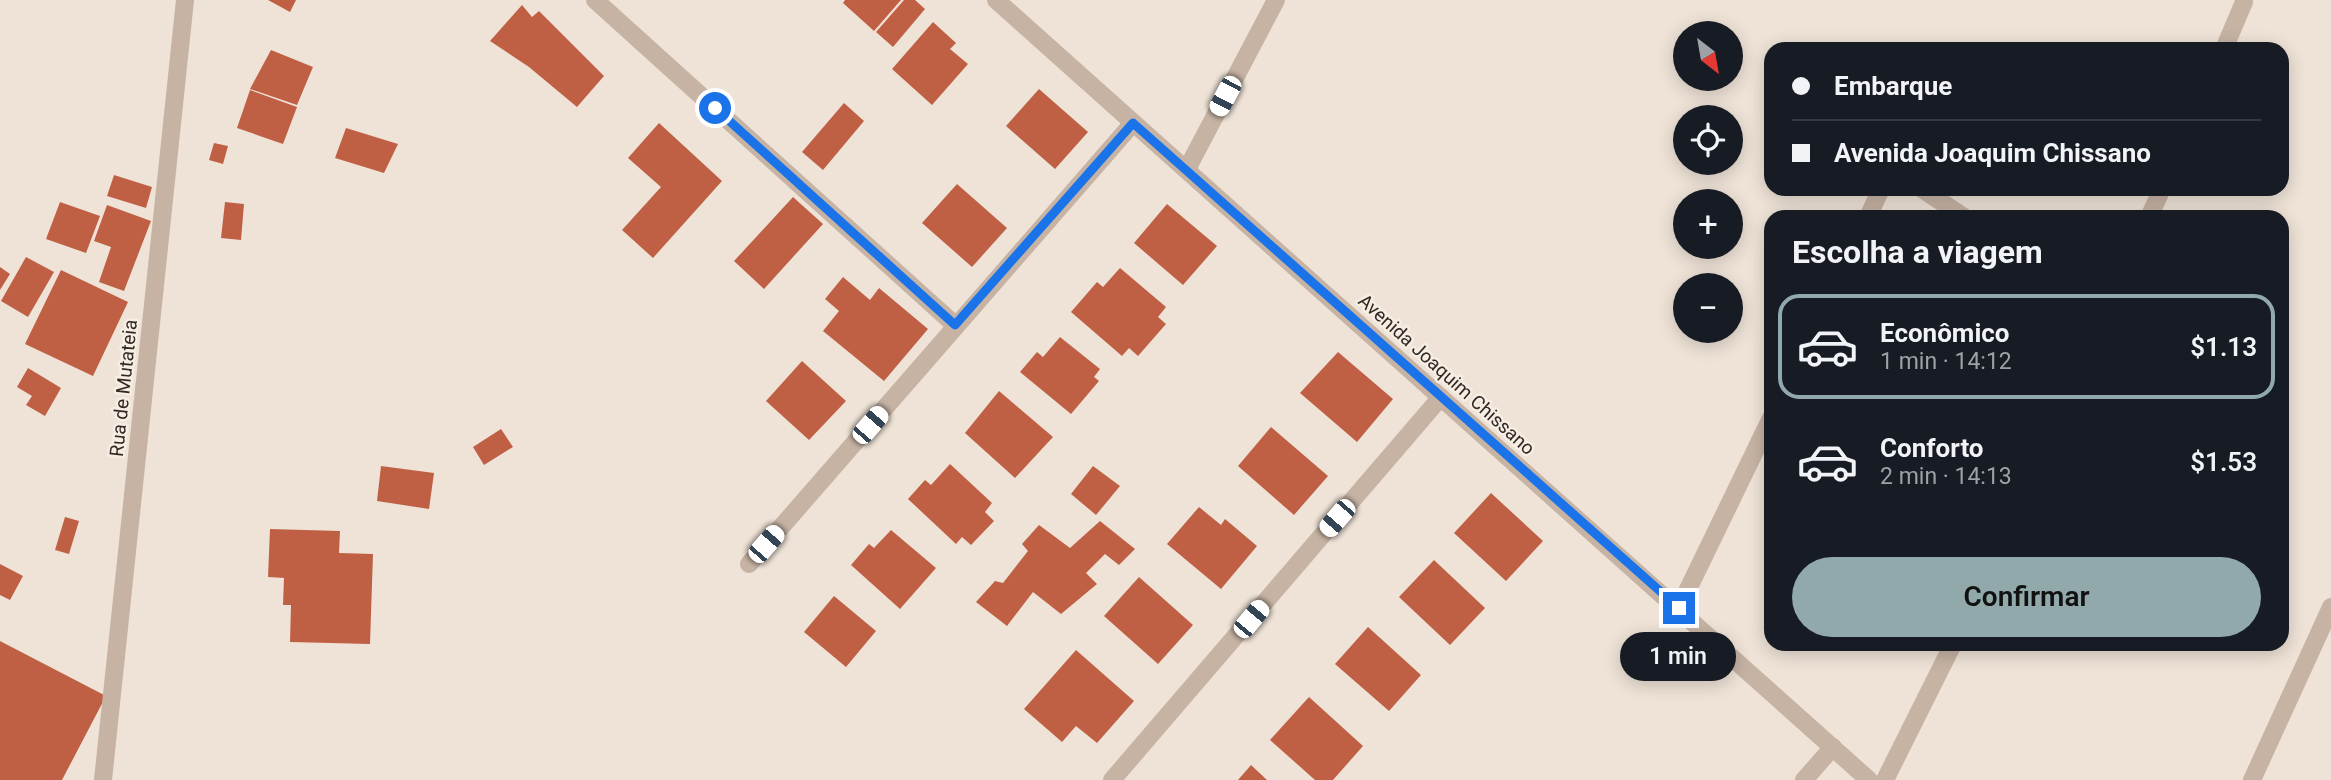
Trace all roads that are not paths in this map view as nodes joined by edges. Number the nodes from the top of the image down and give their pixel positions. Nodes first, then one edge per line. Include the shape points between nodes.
1 (185, 0) edge
2 (595, 0) edge
3 (996, 0) edge
4 (1276, 0) edge
5 (2244, 2) dead end
6 (2227, 42) edge
7 (1133, 123) junction
8 (1187, 169) junction
9 (1932, 196) edge
10 (1954, 210) edge
11 (955, 325) junction
12 (1441, 397) junction
13 (1764, 432) edge
14 (749, 564) dead end
15 (2331, 607) edge
16 (1679, 608) junction
17 (1950, 651) edge
18 (1833, 747) junction
19 (103, 780) edge
20 (1112, 780) edge
21 (1804, 780) edge
22 (1869, 780) edge
23 (1885, 780) edge
24 (2252, 780) edge

1 - 19 street, Rua de Mutateia
2 - 11 street
3 - 7 street, Avenida Joaquim Chissano
4 - 8 street
5 - 6 street
7 - 8 street, Avenida Joaquim Chissano
7 - 11 street
8 - 12 street, Avenida Joaquim Chissano
9 - 10 street
11 - 14 street
12 - 16 street, Avenida Joaquim Chissano
12 - 20 street
13 - 16 street
15 - 24 street
16 - 18 street, Avenida Joaquim Chissano
17 - 23 street
18 - 21 street
18 - 22 street, Avenida Joaquim Chissano

